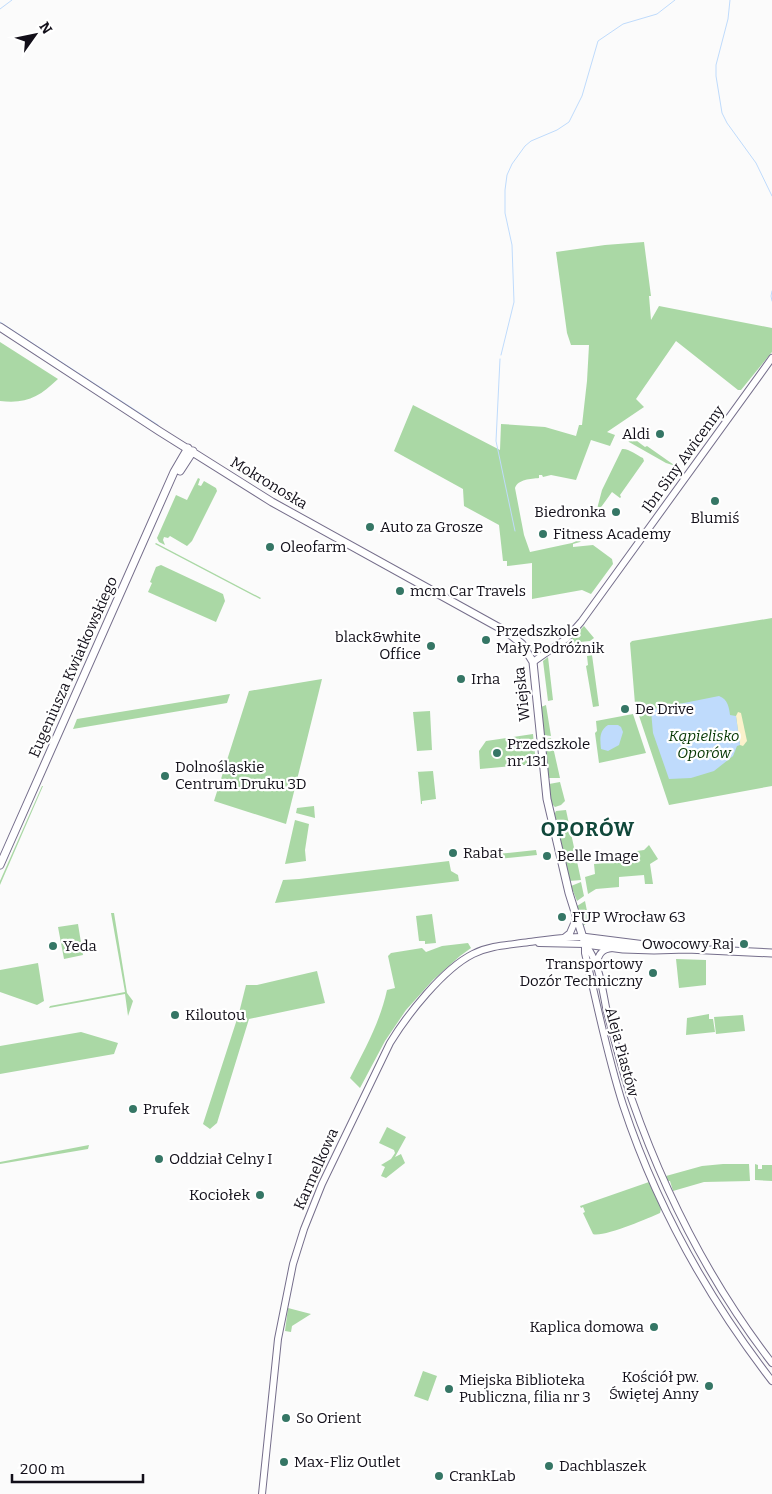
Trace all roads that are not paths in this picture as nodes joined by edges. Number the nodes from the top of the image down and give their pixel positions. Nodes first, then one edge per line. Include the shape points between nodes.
1 (0, 327) edge
2 (772, 358) edge
3 (190, 450) junction
4 (529, 654) joint
5 (533, 662) junction
6 (0, 865) edge
7 (576, 920) junction
8 (565, 937) junction
9 (584, 941) junction
10 (533, 942) junction
11 (613, 948) junction
12 (673, 948) junction
13 (772, 953) edge
14 (597, 968) junction
15 (772, 1364) edge
16 (772, 1381) edge
17 (262, 1494) edge

1 - 3 main road, Mokronoska
2 - 5 street, Ibn Siny Awicenny via 581,622 566,638
3 - 4 main road, Mokronoska via 292,513 509,633
3 - 6 main road, Eugeniusza Kwiatkowskiego via 172,480
4 - 5 main road, Wiejska
5 - 7 main road, Wiejska via 547,799
7 - 8 street
7 - 9 main road, Wiejska
8 - 9 street, Karmelkowa
8 - 10 street, Karmelkowa
9 - 10 street, Karmelkowa
9 - 11 main road
9 - 12 main road
9 - 14 street, Aleja Piastów
9 - 16 street, Aleja Piastów via 606,1047 623,1106 648,1170 702,1279
10 - 17 street, Karmelkowa via 489,948 460,963 409,1014 380,1060 322,1184 293,1264 278,1338
11 - 12 main road
11 - 14 street via 600,954
12 - 13 main road
14 - 15 street, Aleja Piastów via 617,1051 666,1185 714,1278

